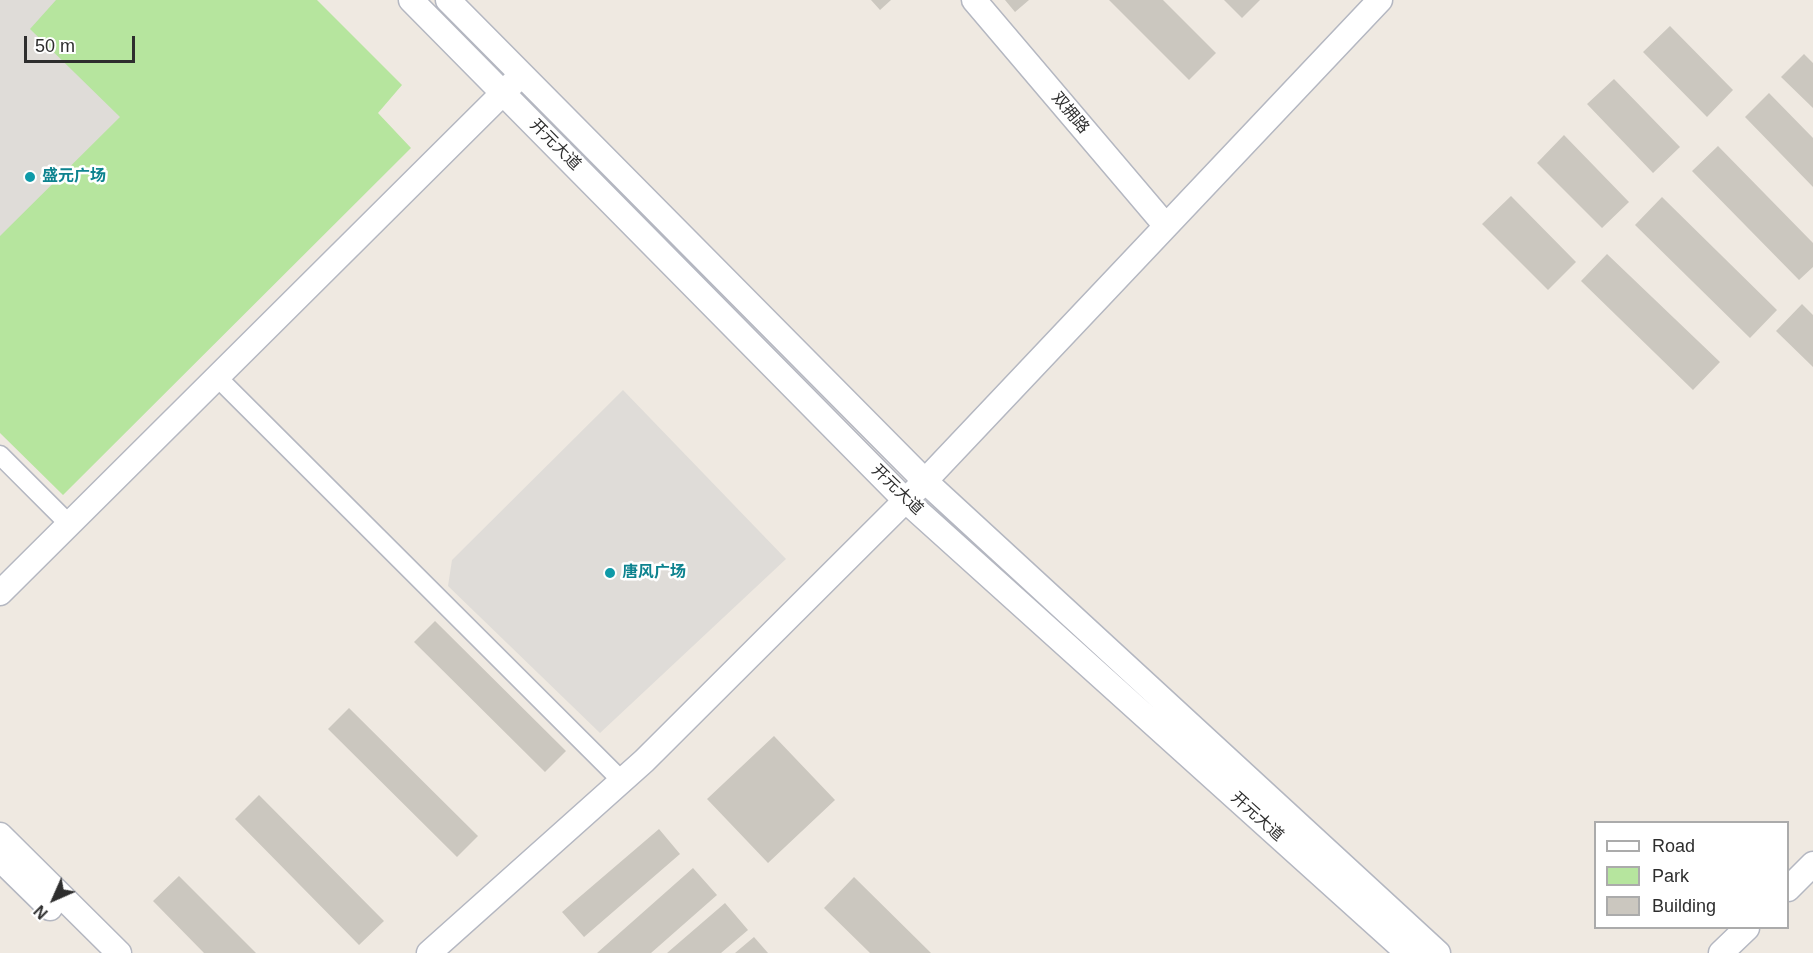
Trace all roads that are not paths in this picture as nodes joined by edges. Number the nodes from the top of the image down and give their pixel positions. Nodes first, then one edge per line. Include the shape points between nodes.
1 (411, 0) edge
2 (448, 0) edge
3 (974, 0) edge
4 (1380, 0) edge
5 (522, 74) junction
6 (503, 93) junction
7 (1166, 226) junction
8 (217, 377) junction
9 (0, 455) edge
10 (925, 481) junction
11 (904, 499) junction
12 (69, 524) junction
13 (0, 593) edge
14 (621, 781) junction
15 (0, 835) edge
16 (0, 859) edge
17 (1813, 864) edge
18 (1789, 888) edge
19 (1745, 929) edge
20 (96, 953) edge
21 (119, 953) edge
22 (429, 953) edge
23 (1408, 953) edge
24 (1437, 953) edge
25 (1721, 953) edge

1 - 6 main road, 开元大道
2 - 5 main road, 开元大道
3 - 7 main road, 双拥路
4 - 7 main road
5 - 6 main road
5 - 10 main road, 开元大道
6 - 8 main road
6 - 11 main road, 开元大道
7 - 10 main road
8 - 12 main road
8 - 14 street
9 - 12 street
10 - 11 main road
10 - 24 main road, 开元大道
11 - 14 main road
11 - 23 main road, 开元大道
12 - 13 main road
14 - 22 main road
15 - 21 main road
16 - 20 main road
17 - 18 main road
19 - 25 main road

